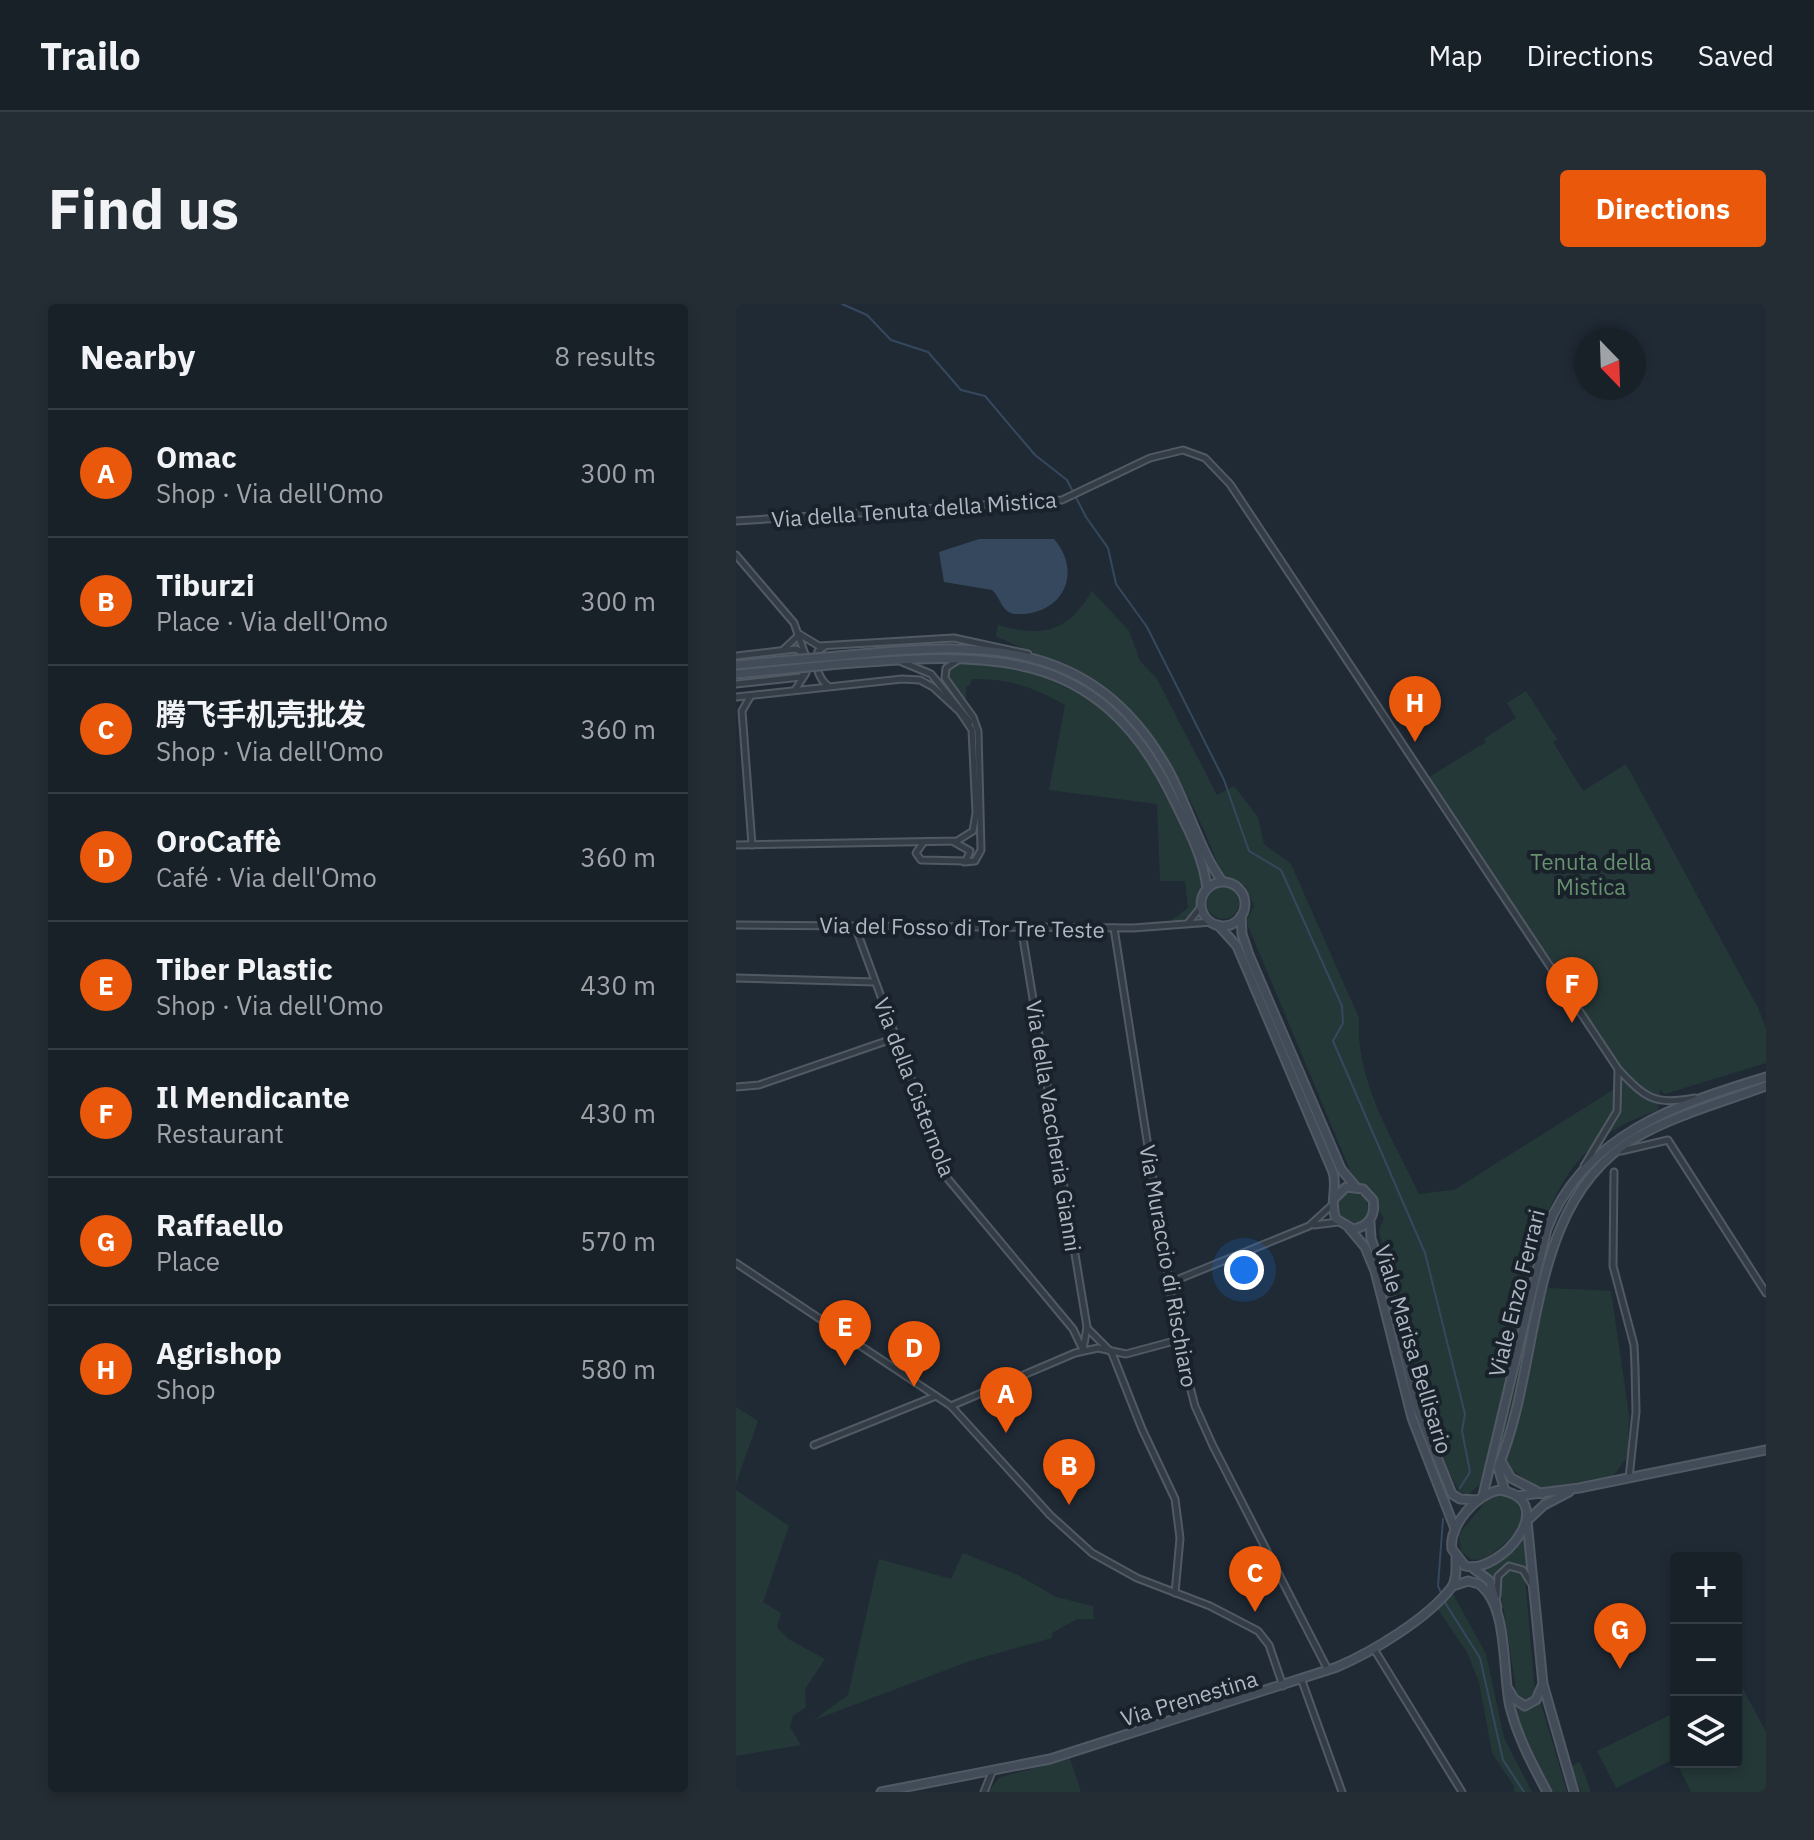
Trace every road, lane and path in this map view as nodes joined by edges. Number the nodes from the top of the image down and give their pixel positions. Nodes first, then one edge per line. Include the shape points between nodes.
1 (736, 521) edge
2 (736, 555) edge
3 (799, 634) junction
4 (825, 646) junction
5 (782, 650) junction
6 (736, 656) edge
7 (807, 656) junction
8 (982, 658) junction
9 (841, 661) junction
10 (1048, 661) junction
11 (736, 665) edge
12 (778, 665) junction
13 (806, 673) junction
14 (736, 674) edge
15 (736, 684) edge
16 (829, 687) junction
17 (794, 691) junction
18 (753, 696) junction
19 (736, 697) edge
20 (972, 730) junction
21 (924, 842) junction
22 (952, 842) junction
23 (736, 845) edge
24 (752, 845) junction
25 (964, 862) junction
26 (1222, 881) junction
27 (1207, 889) junction
28 (1201, 907) junction
29 (1241, 916) junction
30 (1188, 923) junction
31 (1215, 924) junction
32 (736, 925) edge
33 (855, 926) junction
34 (1021, 926) junction
35 (1114, 928) junction
36 (736, 978) edge
37 (875, 982) junction
38 (895, 1038) junction
39 (1618, 1069) junction
40 (1766, 1077) edge
41 (1766, 1086) edge
42 (736, 1087) edge
43 (1712, 1095) junction
44 (1614, 1153) junction
45 (1584, 1166) junction
46 (1614, 1172) dead end
47 (1356, 1187) junction
48 (1333, 1202) junction
49 (1370, 1220) junction
50 (1338, 1222) junction
51 (1309, 1226) junction
52 (1349, 1228) junction
53 (736, 1263) edge
54 (1169, 1283) junction
55 (1766, 1293) edge
56 (1087, 1327) junction
57 (1075, 1332) junction
58 (1178, 1340) junction
59 (1083, 1350) junction
60 (1112, 1353) junction
61 (937, 1396) junction
62 (951, 1406) junction
63 (814, 1445) dead end
64 (1766, 1450) edge
65 (1501, 1460) junction
66 (1629, 1478) junction
67 (1579, 1488) junction
68 (1505, 1491) junction
69 (1544, 1494) junction
70 (1517, 1496) junction
71 (1481, 1498) junction
72 (1528, 1520) junction
73 (1455, 1529) junction
74 (1456, 1558) junction
75 (1470, 1568) junction
76 (1453, 1586) junction
77 (1534, 1592) junction
78 (1175, 1593) junction
79 (1497, 1596) junction
80 (1497, 1609) junction
81 (1373, 1648) junction
82 (1329, 1671) junction
83 (1302, 1681) junction
84 (1543, 1684) junction
85 (1283, 1687) junction
86 (1508, 1688) junction
87 (992, 1772) junction
88 (881, 1792) edge
89 (984, 1792) edge
90 (1342, 1792) edge
91 (1462, 1792) edge
92 (1547, 1792) edge
93 (1574, 1792) edge

1 - 39 street, Via della Tenuta della Mistica via 1076,496 1150,458 1179,450 1199,454 1221,472
2 - 3 street
3 - 4 street
3 - 5 street
3 - 7 street
4 - 10 street via 954,638 1000,645
4 - 16 street via 818,651 817,662 819,676
5 - 6 street
5 - 7 street via 800,650
7 - 13 street
8 - 9 main road
8 - 25 street via 955,661 945,672 978,729 981,850 974,862
8 - 27 main road via 1065,680 1119,719 1164,781
9 - 10 main road via 958,647
9 - 12 main road, bridge
9 - 20 street via 903,662 923,668 963,710
10 - 26 main road via 1091,683 1142,730 1171,775
11 - 12 main road
12 - 14 main road
13 - 15 street
13 - 17 street
16 - 17 street
16 - 20 street via 922,681 956,708
17 - 18 street
18 - 19 street
18 - 24 street via 742,711
20 - 22 street via 975,825 966,838
21 - 22 street
21 - 24 street
21 - 25 street via 916,853 921,860
22 - 25 street via 970,851
23 - 24 street
26 - 27 main road
26 - 29 main road via 1241,890
27 - 28 main road
28 - 30 street
28 - 31 main road
29 - 31 main road via 1230,924
29 - 47 main road via 1249,955 1341,1169
30 - 31 street, Via del Fosso di Tor Tre Teste
30 - 35 street, Via del Fosso di Tor Tre Teste
31 - 48 main road via 1237,946 1327,1157 1336,1180
32 - 33 street, Via del Fosso di Tor Tre Teste
33 - 34 street, Via del Fosso di Tor Tre Teste
33 - 37 street, Via della Cisternola
34 - 35 street, Via del Fosso di Tor Tre Teste
34 - 56 street, Via della Vaccheria Gianni
35 - 54 street, Via Muraccio di Rischiaro
36 - 37 street
37 - 38 street, Via della Cisternola
38 - 42 street via 759,1085
38 - 57 street, Via della Cisternola via 948,1179
39 - 43 street, Via della Tenuta della Mistica via 1642,1094 1657,1101
39 - 45 street via 1617,1111
40 - 43 main road, Viale Enzo Ferrari
41 - 44 main road, Viale Enzo Ferrari via 1663,1125
43 - 45 main road, Viale Enzo Ferrari via 1643,1122
44 - 55 street via 1665,1139
44 - 65 main road, Viale Enzo Ferrari via 1578,1191 1559,1230
45 - 71 main road, Viale Enzo Ferrari via 1564,1192 1547,1229
46 - 66 street via 1613,1266 1634,1345 1636,1412
47 - 48 main road via 1343,1189
47 - 49 main road via 1373,1200
48 - 50 main road
48 - 51 street
49 - 52 main road
49 - 71 main road, Viale Marisa Bellisario via 1424,1427 1452,1494
50 - 51 street
50 - 52 main road
51 - 54 street
52 - 73 main road, Viale Marisa Bellisario via 1375,1271 1412,1418
53 - 61 street
54 - 58 street, Via Muraccio di Rischiaro
56 - 57 street
56 - 59 street, Via della Vaccheria Gianni
56 - 60 street
57 - 59 street, Via della Cisternola
58 - 60 street
58 - 82 street, Via Muraccio di Rischiaro via 1195,1406 1213,1446
59 - 60 street via 1103,1348
59 - 62 street
60 - 78 street via 1175,1499 1180,1524
61 - 62 street
61 - 63 street
62 - 78 street via 1070,1534 1110,1564
64 - 66 main road
65 - 68 main road, Viale Enzo Ferrari via 1498,1472
65 - 69 main road via 1511,1478
66 - 67 main road
67 - 69 main road
67 - 72 main road via 1544,1505
68 - 70 main road
68 - 71 main road
69 - 70 main road
70 - 72 main road
71 - 73 main road
72 - 75 main road via 1498,1556
72 - 77 main road
73 - 74 main road via 1451,1542
74 - 75 main road
74 - 76 main road
75 - 79 main road via 1487,1577
76 - 80 main road via 1479,1584
76 - 81 main road, Via Prenestina via 1413,1623
77 - 79 street via 1523,1570 1509,1566 1498,1576
77 - 84 main road
78 - 85 street via 1262,1635
79 - 80 main road
80 - 86 main road
81 - 82 main road, Via Prenestina
81 - 91 street
82 - 83 main road, Via Prenestina
83 - 85 main road, Via Prenestina
83 - 90 street
84 - 86 main road via 1528,1706 1519,1704
84 - 93 main road
85 - 87 main road, Via Prenestina
86 - 92 main road via 1522,1744
87 - 88 main road, Via Prenestina
87 - 89 street

